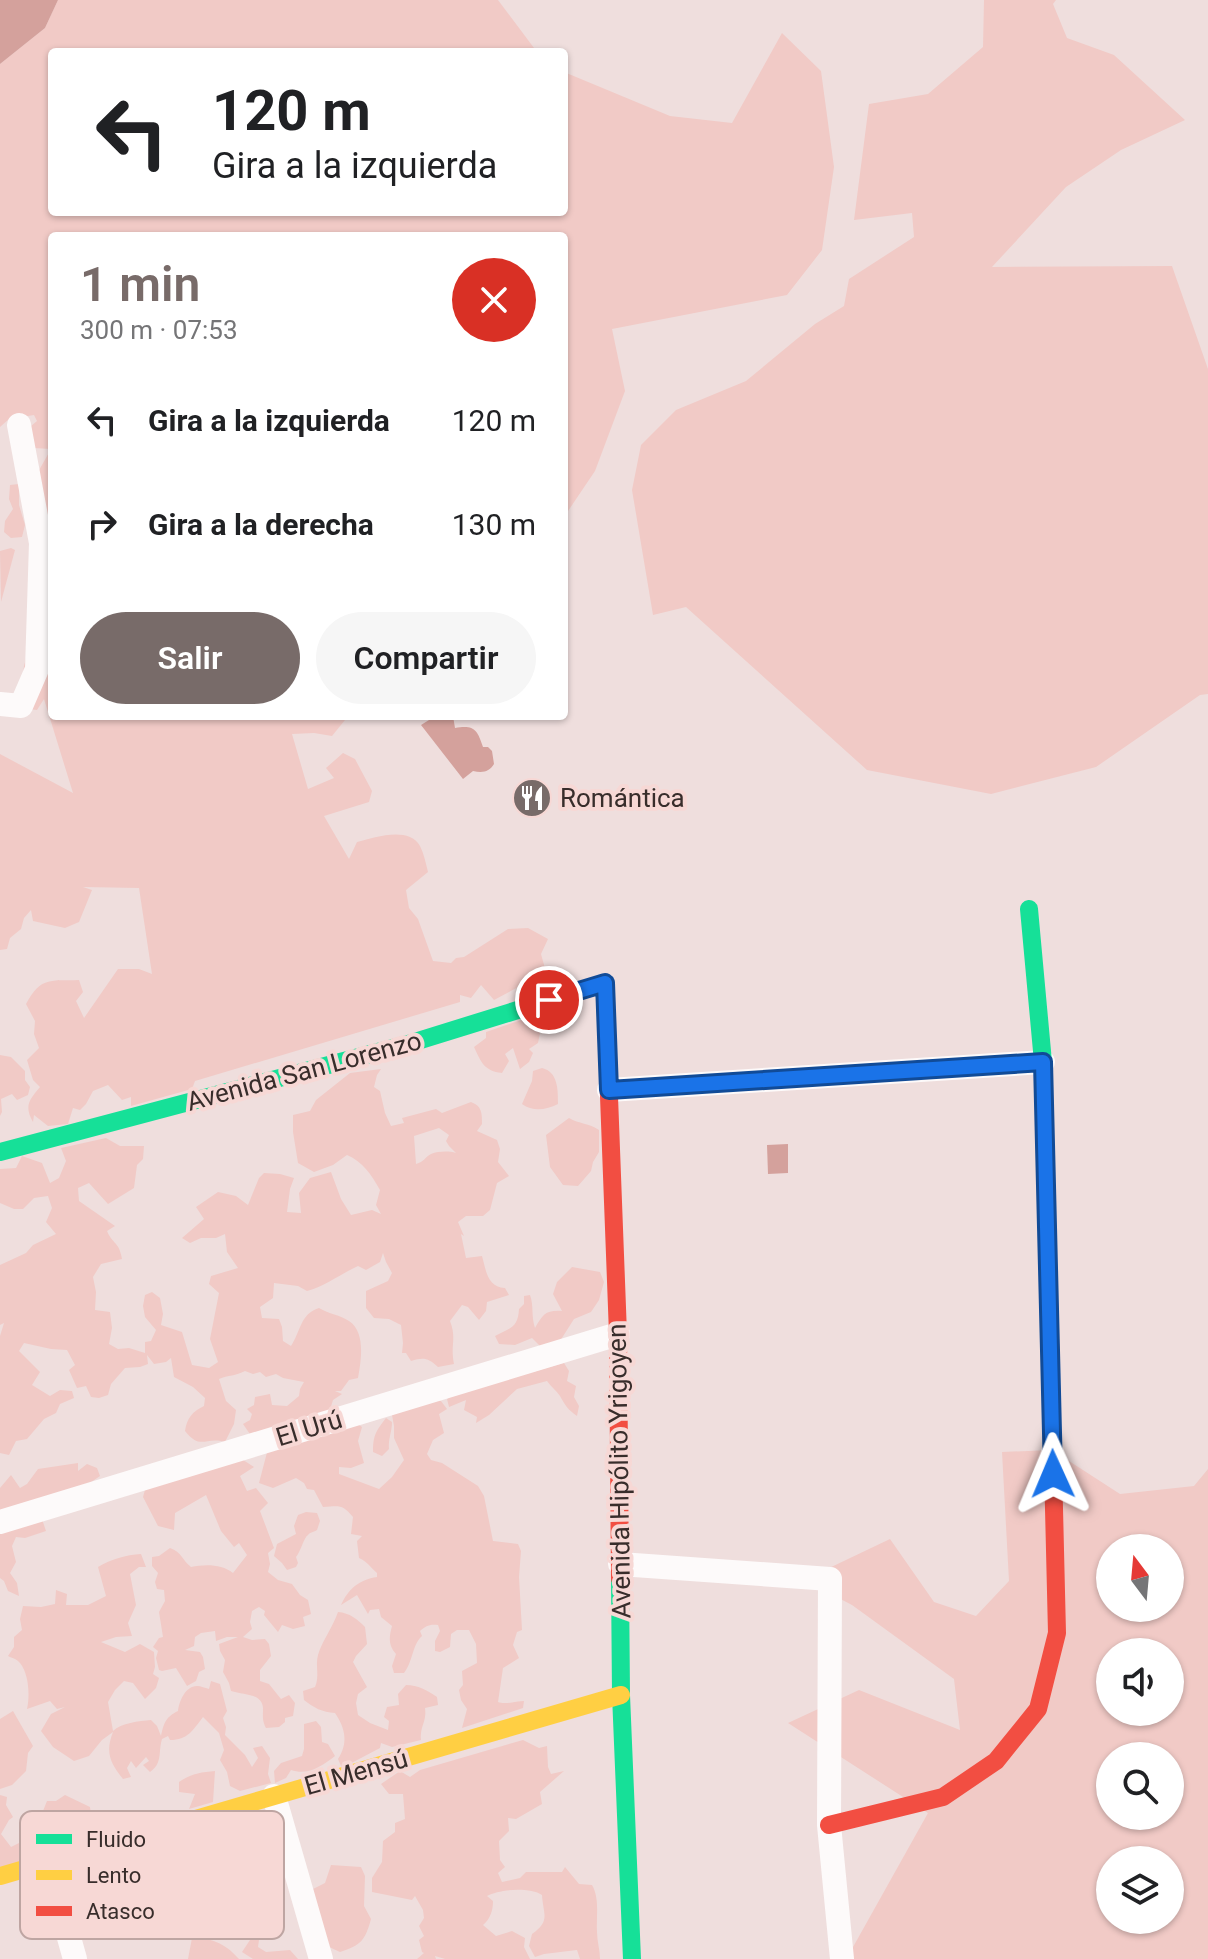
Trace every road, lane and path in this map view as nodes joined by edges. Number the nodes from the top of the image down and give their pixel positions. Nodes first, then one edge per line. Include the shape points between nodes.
1 (19, 425) dead end
2 (0, 704) edge
3 (1029, 909) dead end
4 (605, 983) joint
5 (1043, 1062) junction
6 (609, 1090) junction
7 (0, 1152) edge
8 (618, 1334) junction
9 (0, 1522) edge
10 (620, 1564) junction
11 (621, 1695) junction
12 (274, 1796) junction
13 (223, 1811) edge
14 (278, 1811) edge
15 (829, 1825) junction
16 (284, 1831) edge
17 (20, 1871) edge
18 (0, 1876) edge
19 (69, 1939) edge
20 (75, 1959) edge
21 (321, 1959) edge
22 (632, 1959) edge
23 (842, 1959) edge

1 - 2 street via 41,543 37,669 21,706
3 - 5 street
4 - 6 street, Avenida Hipólito Yrigoyen
4 - 7 street, Avenida San Lorenzo via 408,1044
5 - 6 street
5 - 15 street via 1057,1633 1038,1709 996,1761 943,1797
6 - 8 street, Avenida Hipólito Yrigoyen
8 - 9 street, El Urú
8 - 10 street, Avenida Hipólito Yrigoyen
10 - 11 street, Avenida Hipólito Yrigoyen
10 - 15 street via 830,1579
11 - 12 street, El Mensú
11 - 22 street, Avenida Hipólito Yrigoyen
12 - 13 street, El Mensú
12 - 14 street
15 - 23 street
16 - 21 street
17 - 18 street, El Mensú
19 - 20 street

